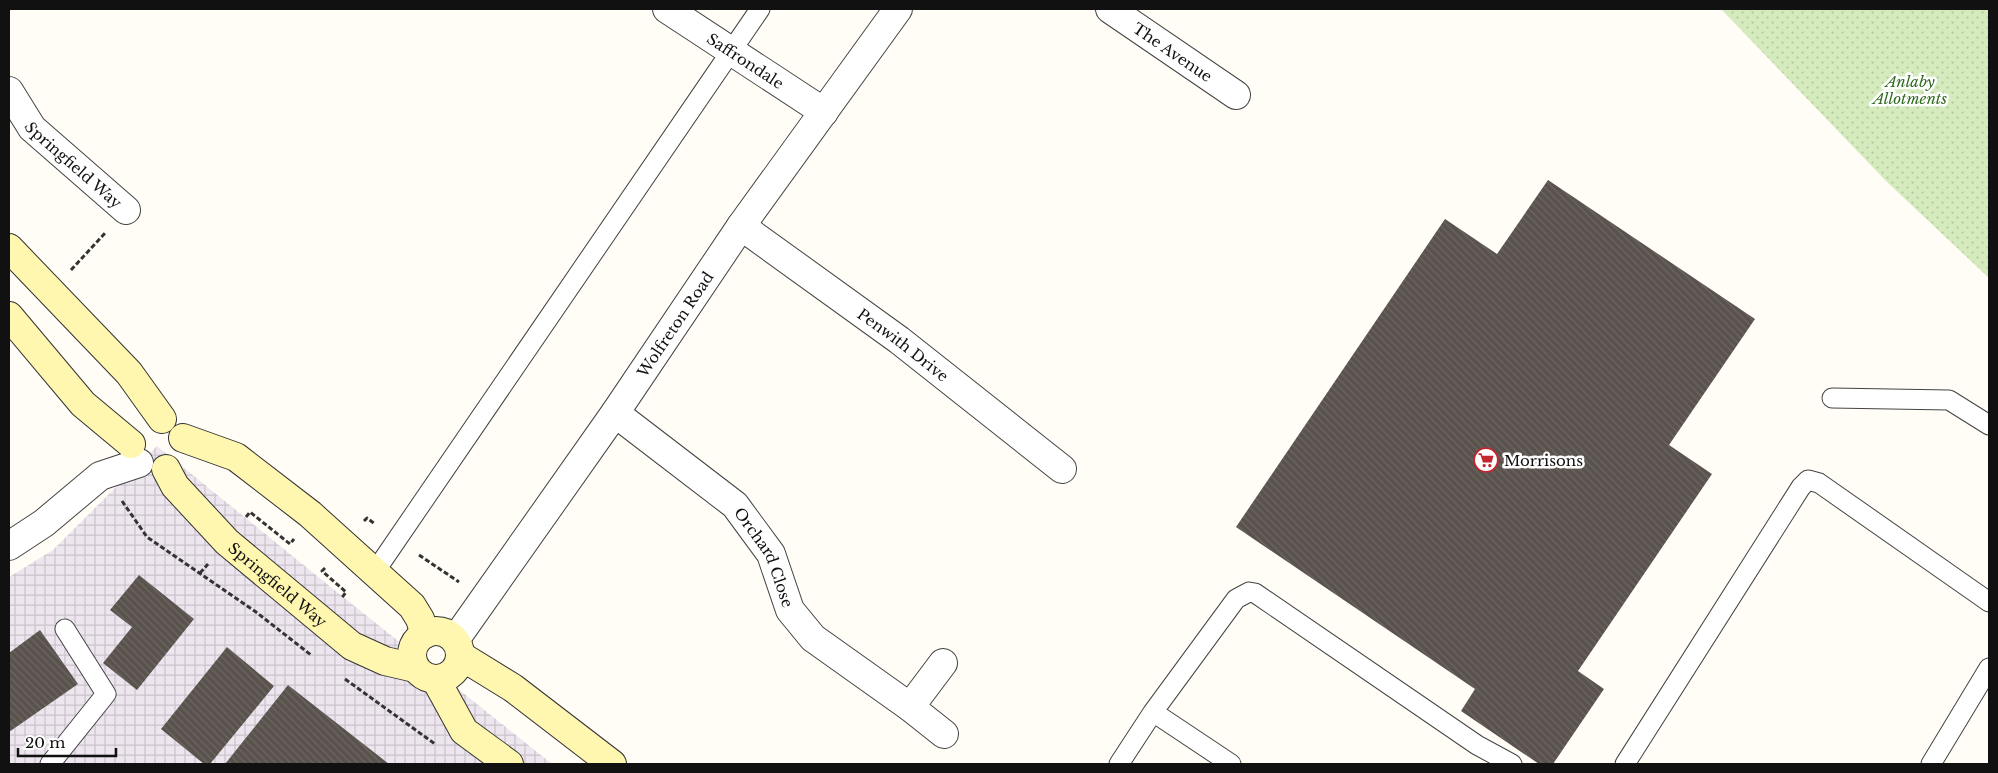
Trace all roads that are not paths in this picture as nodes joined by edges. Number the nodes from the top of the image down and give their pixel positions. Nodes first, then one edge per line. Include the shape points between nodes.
1 (667, 9) edge
2 (760, 9) edge
3 (898, 9) edge
4 (1110, 9) edge
5 (731, 50) junction
6 (9, 91) edge
7 (1236, 95) dead end
8 (824, 112) junction
9 (126, 210) road end
10 (741, 226) junction
11 (9, 248) edge
12 (9, 316) edge
13 (1832, 398) dead end
14 (615, 413) junction
15 (162, 419) junction
16 (1989, 425) edge
17 (183, 438) junction
18 (135, 453) junction
19 (166, 468) junction
20 (1062, 469) dead end
21 (9, 546) edge
22 (374, 573) junction
23 (1989, 602) edge
24 (65, 629) dead end
25 (425, 634) junction
26 (458, 648) junction
27 (943, 663) dead end
28 (1989, 668) edge
29 (426, 674) junction
30 (910, 707) junction
31 (1153, 712) junction
32 (944, 734) dead end
33 (50, 764) edge
34 (509, 764) edge
35 (612, 764) edge
36 (1119, 764) edge
37 (1231, 764) edge
38 (1512, 764) edge
39 (1625, 764) edge
40 (1931, 764) edge

1 - 5 street, Saffrondale
2 - 5 lane
3 - 8 street, Wolfreton Road
4 - 7 street, The Avenue
5 - 8 street, Saffrondale
5 - 22 lane
6 - 9 street, Springfield Way via 32,128
8 - 10 street, Wolfreton Road
10 - 14 street, Wolfreton Road
10 - 20 street, Penwith Drive via 899,340
11 - 15 main road via 129,374
12 - 18 main road via 83,404
13 - 16 lane via 1949,400
14 - 26 street, Wolfreton Road
14 - 30 street, Orchard Close via 735,506 771,554 790,610 813,638
15 - 17 main road via 175,425
15 - 18 main road via 144,422 133,435
17 - 19 main road via 181,455
17 - 22 main road via 236,457 310,514
18 - 19 main road via 148,468
18 - 21 street
19 - 29 main road, Springfield Way via 175,486 226,542 352,646
22 - 25 main road via 412,606
23 - 39 lane via 1819,483 1808,480
24 - 33 lane via 106,694
25 - 26 main road via 441,632
25 - 29 main road via 419,638 412,653
26 - 29 main road via 459,664 450,675
26 - 35 main road
27 - 30 street
28 - 40 lane
29 - 34 main road via 464,731
30 - 32 street, Orchard Close
31 - 36 lane
31 - 37 lane
31 - 38 lane via 1236,599 1255,592 1478,745

